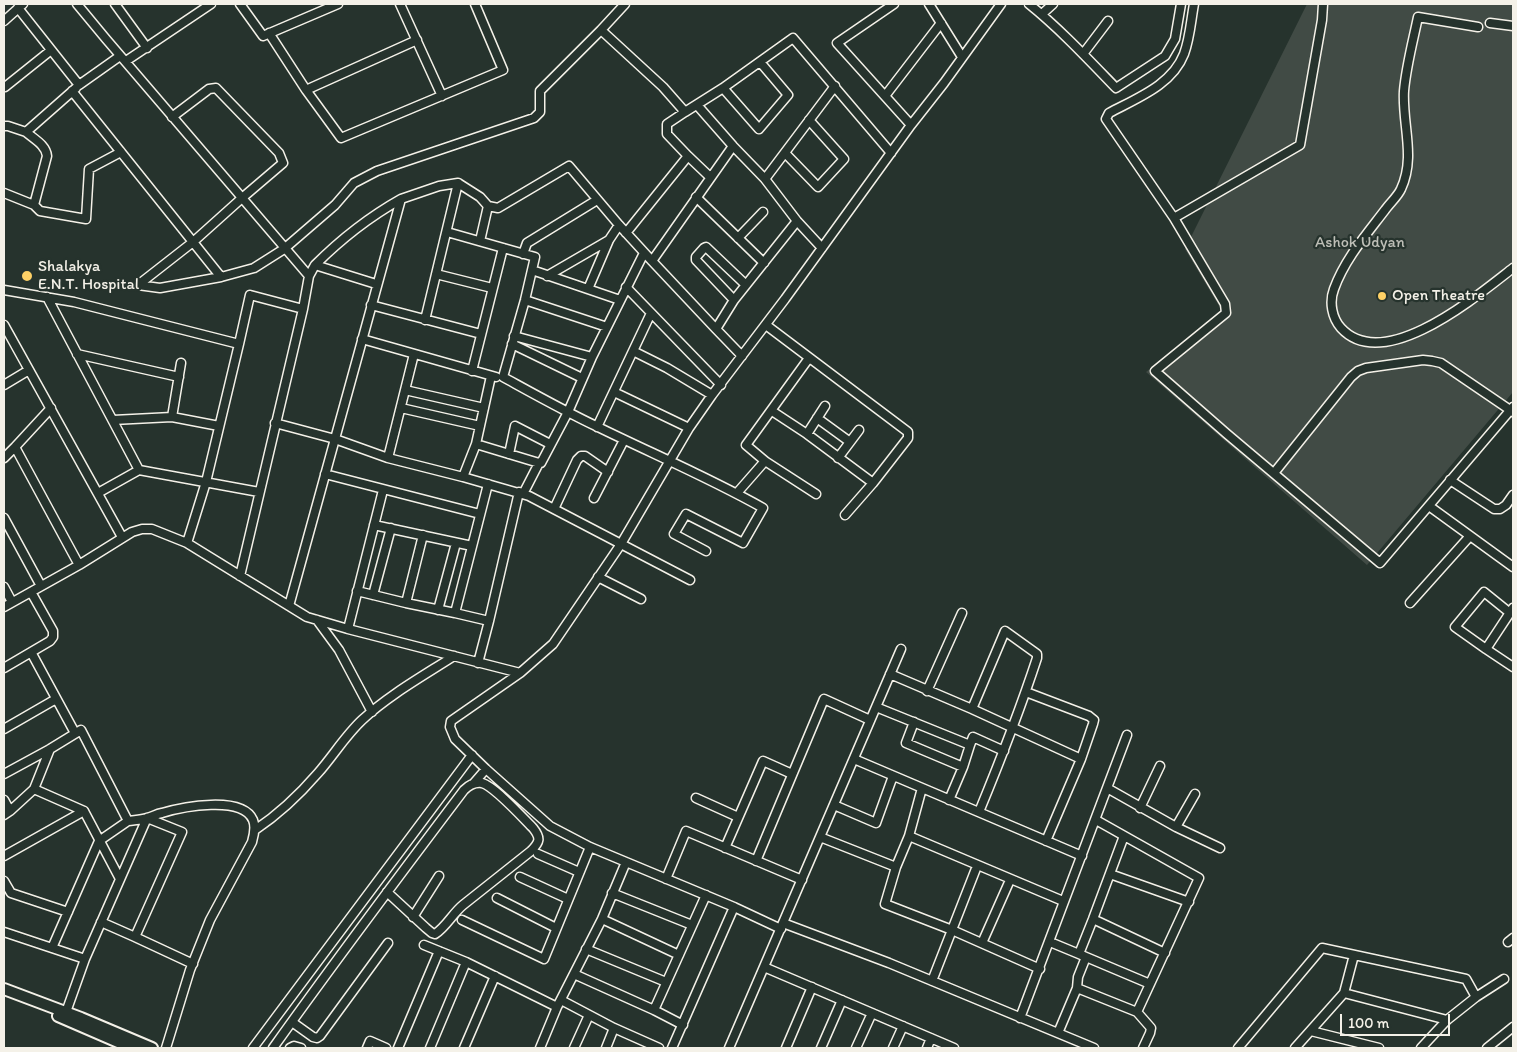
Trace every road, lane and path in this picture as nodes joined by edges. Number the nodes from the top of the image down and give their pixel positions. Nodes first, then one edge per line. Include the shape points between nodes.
1 (77, 4) edge
2 (115, 4) edge
3 (211, 4) edge
4 (240, 4) edge
5 (338, 4) edge
6 (400, 4) edge
7 (475, 4) edge
8 (625, 4) edge
9 (894, 4) edge
10 (929, 4) edge
11 (1001, 4) edge
12 (1029, 4) edge
13 (1053, 4) edge
14 (1181, 4) edge
15 (1194, 4) edge
16 (1323, 4) edge
17 (20, 6) edge
18 (325, 6) edge
19 (1042, 14) junction
20 (4, 20) edge
21 (1108, 21) dead end
22 (941, 23) junction
23 (1490, 23) dead end
24 (1513, 26) edge
25 (1478, 27) dead end
26 (601, 30) junction
27 (269, 33) junction
28 (417, 40) junction
29 (147, 48) junction
30 (50, 51) junction
31 (1083, 54) junction
32 (962, 57) junction
33 (123, 59) junction
34 (760, 62) junction
35 (79, 85) junction
36 (834, 86) junction
37 (5, 87) dead end
38 (723, 88) junction
39 (306, 90) junction
40 (72, 91) junction
41 (442, 96) junction
42 (885, 96) junction
43 (697, 105) junction
44 (685, 112) junction
45 (172, 117) junction
46 (809, 120) junction
47 (911, 125) junction
48 (4, 126) edge
49 (26, 132) junction
50 (733, 146) junction
51 (121, 152) junction
52 (785, 153) junction
53 (891, 153) junction
54 (688, 156) junction
55 (710, 177) junction
56 (765, 179) junction
57 (458, 183) junction
58 (4, 193) edge
59 (696, 197) junction
60 (242, 198) junction
61 (401, 199) junction
62 (598, 200) junction
63 (34, 204) junction
64 (488, 206) junction
65 (763, 212) dead end
66 (1174, 218) junction
67 (797, 221) junction
68 (619, 226) junction
69 (447, 232) junction
70 (626, 232) junction
71 (738, 238) junction
72 (610, 240) junction
73 (480, 241) junction
74 (193, 242) junction
75 (503, 248) junction
76 (822, 248) junction
77 (286, 250) junction
78 (644, 253) junction
79 (523, 254) junction
80 (652, 261) junction
81 (764, 263) junction
82 (315, 265) junction
83 (1513, 268) edge
84 (532, 270) junction
85 (436, 274) junction
86 (309, 276) junction
87 (547, 276) junction
88 (221, 277) junction
89 (376, 284) junction
90 (746, 285) junction
91 (626, 287) junction
92 (492, 288) junction
93 (588, 289) junction
94 (4, 290) edge
95 (47, 297) junction
96 (525, 300) junction
97 (620, 300) junction
98 (734, 300) junction
99 (371, 305) junction
100 (303, 309) junction
101 (651, 313) junction
102 (424, 320) junction
103 (4, 325) edge
104 (766, 325) junction
105 (607, 327) junction
106 (716, 329) junction
107 (480, 334) junction
108 (6, 335) edge
109 (514, 336) junction
110 (362, 339) junction
111 (239, 344) junction
112 (512, 344) junction
113 (633, 351) junction
114 (77, 354) junction
115 (414, 354) junction
116 (742, 356) junction
117 (592, 358) junction
118 (809, 358) junction
119 (181, 363) dead end
120 (30, 370) junction
121 (472, 370) junction
122 (491, 376) junction
123 (179, 377) junction
124 (503, 378) junction
125 (582, 378) junction
126 (4, 385) edge
127 (721, 385) junction
128 (405, 390) junction
129 (614, 392) junction
130 (712, 395) junction
131 (825, 406) dead end
132 (51, 408) junction
133 (401, 408) junction
134 (484, 408) junction
135 (1512, 410) edge
136 (772, 411) junction
137 (568, 412) junction
138 (172, 417) junction
139 (817, 418) junction
140 (112, 420) junction
141 (276, 423) junction
142 (219, 426) junction
143 (480, 426) junction
144 (597, 427) junction
145 (689, 428) junction
146 (859, 430) dead end
147 (807, 434) junction
148 (335, 439) junction
149 (624, 440) junction
150 (850, 442) junction
151 (476, 444) junction
152 (550, 444) junction
153 (15, 447) junction
154 (509, 454) junction
155 (4, 458) edge
156 (388, 458) junction
157 (838, 458) junction
158 (671, 461) junction
159 (765, 461) junction
160 (539, 464) junction
161 (140, 470) junction
162 (608, 472) junction
163 (1274, 473) junction
164 (325, 474) junction
165 (463, 477) junction
166 (1450, 480) junction
167 (206, 482) junction
168 (873, 483) junction
169 (488, 484) junction
170 (383, 490) junction
171 (259, 492) junction
172 (98, 493) junction
173 (521, 493) junction
174 (737, 493) junction
175 (816, 494) dead end
176 (1513, 495) edge
177 (594, 498) dead end
178 (1429, 506) junction
179 (554, 510) junction
180 (480, 514) junction
181 (845, 515) dead end
182 (4, 520) edge
183 (374, 525) junction
184 (391, 528) junction
185 (423, 535) junction
186 (1470, 536) junction
187 (122, 537) junction
188 (187, 543) junction
189 (456, 543) junction
190 (620, 544) junction
191 (472, 546) junction
192 (706, 551) dead end
193 (79, 565) junction
194 (1513, 567) edge
195 (240, 576) junction
196 (598, 577) junction
197 (690, 580) dead end
198 (41, 586) junction
199 (4, 587) edge
200 (357, 591) junction
201 (31, 592) junction
202 (374, 595) junction
203 (641, 599) dead end
204 (12, 602) junction
205 (406, 603) junction
206 (1410, 603) dead end
207 (289, 606) junction
208 (4, 607) edge
209 (438, 610) junction
210 (1512, 610) edge
211 (455, 613) junction
212 (962, 613) dead end
213 (318, 620) junction
214 (489, 621) junction
215 (348, 630) junction
216 (901, 649) dead end
217 (1486, 649) junction
218 (31, 652) junction
219 (454, 656) junction
220 (478, 663) junction
221 (1513, 667) edge
222 (4, 668) edge
223 (520, 673) junction
224 (890, 674) junction
225 (927, 690) junction
226 (1026, 692) junction
227 (56, 699) junction
228 (876, 707) junction
229 (972, 709) junction
230 (372, 712) junction
231 (870, 720) junction
232 (914, 722) junction
233 (1013, 728) junction
234 (4, 729) edge
235 (75, 733) junction
236 (1127, 735) dead end
237 (970, 745) junction
238 (50, 749) junction
239 (1004, 751) junction
240 (472, 755) junction
241 (1081, 758) junction
242 (854, 759) junction
243 (963, 766) junction
244 (1160, 766) dead end
245 (486, 769) junction
246 (4, 774) edge
247 (792, 774) junction
248 (894, 776) junction
249 (473, 784) junction
250 (922, 788) junction
251 (1107, 788) junction
252 (34, 789) junction
253 (1195, 794) dead end
254 (696, 798) dead end
255 (4, 800) edge
256 (950, 800) junction
257 (834, 805) junction
258 (1140, 808) junction
259 (84, 811) junction
260 (979, 812) junction
261 (7, 813) edge
262 (738, 817) junction
263 (147, 818) junction
264 (1096, 820) junction
265 (128, 821) junction
266 (1176, 827) junction
267 (255, 830) junction
268 (908, 836) junction
269 (1124, 836) junction
270 (820, 837) junction
271 (99, 841) junction
272 (1046, 841) junction
273 (590, 847) junction
274 (724, 848) junction
275 (1220, 848) dead end
276 (538, 854) dead end
277 (4, 856) edge
278 (1082, 856) junction
279 (756, 861) junction
280 (626, 862) junction
281 (978, 866) junction
282 (896, 867) junction
283 (579, 872) junction
284 (1110, 874) junction
285 (439, 876) dead end
286 (520, 877) dead end
287 (666, 878) junction
288 (120, 879) junction
289 (802, 880) junction
290 (1010, 880) junction
291 (4, 881) edge
292 (387, 892) junction
293 (612, 893) junction
294 (706, 895) junction
295 (497, 898) dead end
296 (568, 899) junction
297 (1063, 901) junction
298 (1189, 902) junction
299 (734, 907) junction
300 (68, 912) junction
301 (413, 916) junction
302 (602, 919) junction
303 (1094, 919) junction
304 (462, 920) dead end
305 (101, 922) junction
306 (692, 925) junction
307 (782, 926) junction
308 (556, 928) junction
309 (952, 930) junction
310 (4, 932) edge
311 (135, 937) junction
312 (1050, 942) junction
313 (388, 943) dead end
314 (982, 943) junction
315 (424, 945) dead end
316 (52, 948) junction
317 (586, 949) junction
318 (439, 951) junction
319 (1165, 953) junction
320 (679, 955) junction
321 (1083, 955) junction
322 (1354, 955) junction
323 (85, 959) junction
324 (466, 962) junction
325 (193, 964) junction
326 (764, 967) junction
327 (1040, 969) junction
328 (574, 974) junction
329 (495, 976) junction
330 (1504, 979) dead end
331 (932, 981) junction
332 (666, 982) junction
333 (1150, 984) junction
334 (812, 987) junction
335 (1077, 988) junction
336 (4, 989) edge
337 (1344, 993) junction
338 (4, 996) edge
339 (1476, 997) junction
340 (842, 1000) junction
341 (559, 1004) junction
342 (654, 1010) junction
343 (872, 1012) junction
344 (1137, 1012) junction
345 (65, 1015) junction
346 (589, 1015) junction
347 (1020, 1018) junction
348 (1447, 1020) junction
349 (292, 1022) junction
350 (683, 1025) junction
351 (903, 1026) junction
352 (1513, 1027) edge
353 (614, 1028) junction
354 (1311, 1031) junction
355 (1058, 1033) junction
356 (931, 1038) junction
357 (641, 1040) junction
358 (132, 1048) edge
359 (152, 1048) edge
360 (166, 1048) edge
361 (253, 1048) edge
362 (272, 1048) edge
363 (290, 1048) edge
364 (301, 1048) edge
365 (367, 1048) edge
366 (386, 1048) edge
367 (398, 1048) edge
368 (430, 1048) edge
369 (464, 1048) edge
370 (540, 1048) edge
371 (574, 1048) edge
372 (606, 1048) edge
373 (637, 1048) edge
374 (659, 1048) edge
375 (672, 1048) edge
376 (728, 1048) edge
377 (786, 1048) edge
378 (821, 1048) edge
379 (856, 1048) edge
380 (893, 1048) edge
381 (927, 1048) edge
382 (954, 1048) edge
383 (1094, 1048) edge
384 (1143, 1048) edge
385 (1238, 1048) edge
386 (1295, 1048) edge
387 (1379, 1048) edge
388 (1421, 1048) edge
389 (1487, 1048) edge

1 - 33 street
2 - 29 street
3 - 29 street
4 - 27 street via 263,36
5 - 18 street
6 - 28 street
7 - 41 street via 503,70
8 - 26 street
9 - 42 street via 837,42
10 - 22 street
11 - 32 street
12 - 19 street
13 - 19 street
14 - 31 street via 1174,39 1165,56 1116,88
15 - 66 street via 1184,52 1177,68 1158,86 1109,113 1106,119
16 - 66 street via 1300,145
17 - 20 street
17 - 30 street
18 - 27 street
19 - 31 street
21 - 31 street
22 - 32 street
22 - 42 street
23 - 24 street
25 - 83 street via 1418,17 1404,90 1408,148 1401,189 1349,258 1333,290 1334,318 1347,334 1359,339 1379,342 1399,339 1464,307
26 - 44 street
26 - 77 street via 540,91 540,112 534,118 377,171 354,183
27 - 39 street
28 - 39 street
28 - 41 street
29 - 33 street
30 - 35 street
30 - 37 street
32 - 47 street
33 - 35 street
33 - 45 street
34 - 36 street via 793,38
34 - 38 street
34 - 38 street via 788,95 759,129
35 - 40 street
36 - 46 street
36 - 53 street
38 - 43 street
39 - 41 street via 341,138
40 - 49 street
40 - 51 street
42 - 47 street
43 - 44 street
43 - 50 street
44 - 54 street via 668,124 667,134
45 - 60 street
45 - 60 street via 209,89 216,88 279,154 283,164
46 - 52 street
46 - 52 street via 844,159 818,188
47 - 53 street
48 - 49 street
49 - 63 street via 47,150
50 - 55 street
50 - 56 street
51 - 63 street via 89,169 86,219 40,211
51 - 74 street
52 - 56 street
53 - 76 street
54 - 55 street
54 - 70 street
55 - 59 street
56 - 67 street
57 - 61 street
57 - 64 street
57 - 69 street
58 - 63 street
59 - 71 street
59 - 80 street
60 - 74 street
60 - 77 street
61 - 82 street via 357,227
61 - 89 street
62 - 64 street via 569,166 498,208
62 - 68 street
62 - 79 street via 527,243
64 - 73 street
65 - 71 street
66 - 163 street via 1225,304 1226,313 1155,371
67 - 76 street
67 - 81 street
68 - 70 street
68 - 72 street
69 - 73 street
69 - 85 street
70 - 78 street
71 - 81 street
72 - 87 street
72 - 93 street
73 - 75 street
74 - 88 street
74 - 88 street via 138,285 160,288
75 - 79 street
75 - 92 street
76 - 104 street
77 - 86 street
77 - 88 street via 254,268
78 - 80 street
78 - 91 street
79 - 84 street via 535,257
80 - 106 street
81 - 90 street
82 - 86 street
82 - 89 street
84 - 87 street
84 - 96 street
85 - 92 street
85 - 102 street
86 - 100 street
87 - 93 street
89 - 99 street
90 - 98 street
90 - 98 street via 706,247 696,257
91 - 97 street
91 - 101 street
92 - 107 street
93 - 97 street
94 - 95 street
95 - 111 street
95 - 114 street
96 - 105 street
96 - 109 street
97 - 105 street
98 - 106 street
99 - 102 street
99 - 110 street
100 - 111 street via 250,295
100 - 141 street
101 - 113 street
101 - 127 street
102 - 107 street
103 - 108 street
104 - 116 street
104 - 118 street
105 - 117 street
106 - 116 street
107 - 121 street
108 - 120 street
109 - 112 street
109 - 117 street
110 - 115 street
110 - 148 street
111 - 142 street
112 - 124 street
112 - 125 street
113 - 129 street
113 - 130 street
114 - 123 street
114 - 140 street
115 - 121 street
115 - 128 street
116 - 127 street
117 - 125 street
118 - 136 street
118 - 168 street via 908,432 908,438
119 - 123 street
120 - 126 street
120 - 132 street
121 - 122 street
122 - 124 street
122 - 134 street
123 - 138 street
124 - 137 street
125 - 137 street
127 - 130 street
128 - 133 street
128 - 134 street
129 - 144 street
129 - 145 street
130 - 145 street
131 - 139 street
132 - 153 street
132 - 172 street
133 - 143 street
133 - 156 street
134 - 143 street
135 - 163 street via 1432,360 1366,368 1351,377
135 - 166 street
136 - 147 street
136 - 159 street via 746,445
137 - 144 street
137 - 152 street
138 - 140 street
138 - 142 street
139 - 147 street
139 - 150 street
140 - 161 street
141 - 148 street
141 - 171 street
142 - 167 street
143 - 151 street
144 - 149 street
145 - 158 street
146 - 150 street
147 - 157 street
148 - 156 street
148 - 164 street
149 - 158 street
149 - 162 street
150 - 157 street
151 - 154 street
151 - 165 street
152 - 154 street via 515,426
152 - 160 street
153 - 155 street
153 - 193 street
154 - 160 street
156 - 165 street
157 - 168 street
158 - 174 street
158 - 190 street
159 - 174 street
159 - 175 street
160 - 173 street
161 - 167 street
161 - 172 street
162 - 177 street
162 - 179 street via 581,456
163 - 178 street via 1380,563
164 - 170 street
164 - 207 street
165 - 169 street
166 - 176 street via 1494,509 1506,505
166 - 178 street
167 - 171 street
167 - 188 street
168 - 181 street
169 - 173 street
169 - 180 street
170 - 180 street
170 - 183 street
171 - 195 street
172 - 187 street
173 - 179 street
173 - 214 street
174 - 192 street via 763,508 743,543 686,514 674,534
178 - 186 street
179 - 190 street
180 - 191 street
182 - 198 street
183 - 184 street
183 - 200 street
184 - 185 street
184 - 202 street
185 - 189 street
185 - 205 street
186 - 194 street
186 - 206 street
187 - 188 street via 142,529 152,529
187 - 193 street
188 - 195 street
189 - 191 street
189 - 209 street
190 - 196 street
190 - 197 street
191 - 211 street
193 - 198 street
195 - 207 street
196 - 203 street
196 - 223 street via 553,644
198 - 201 street
199 - 204 street
200 - 202 street
200 - 215 street
201 - 204 street
201 - 218 street via 53,631 50,641
202 - 205 street
204 - 208 street
205 - 209 street
207 - 213 street
209 - 211 street
210 - 217 street
210 - 217 street via 1484,592 1455,627
211 - 214 street
212 - 225 street
213 - 215 street
213 - 230 street via 339,650
214 - 220 street
215 - 219 street
216 - 224 street
217 - 221 street
218 - 222 street
218 - 227 street
219 - 220 street
219 - 230 street
220 - 223 street
223 - 240 street via 451,721 455,739
224 - 225 street
224 - 228 street
225 - 229 street
226 - 229 street via 1037,654 1004,631
226 - 233 street
226 - 241 street via 1094,720
227 - 234 street
227 - 235 street
228 - 231 street
228 - 232 street
229 - 233 street
230 - 267 street via 280,813
231 - 242 street
231 - 247 street via 824,700
232 - 237 street
232 - 243 street via 906,743
233 - 239 street
233 - 241 street
235 - 238 street
235 - 265 street via 81,730
236 - 251 street
237 - 239 street via 973,737
237 - 243 street
238 - 246 street
238 - 252 street
239 - 260 street
240 - 245 street
240 - 361 street
241 - 272 street
242 - 248 street
242 - 257 street
243 - 256 street
244 - 258 street
245 - 249 street
245 - 273 street via 550,826
247 - 262 street via 763,761
247 - 279 street
248 - 250 street
248 - 257 street via 876,823
249 - 292 street via 464,790
249 - 301 street via 482,783 493,789 534,828 539,840 531,851 457,910 439,932 432,933
250 - 256 street
250 - 268 street
251 - 258 street
251 - 264 street
252 - 259 street
252 - 261 street
253 - 266 street
254 - 262 street
255 - 261 street
256 - 260 street
257 - 270 street
258 - 266 street
259 - 271 street
259 - 277 street
260 - 272 street
262 - 274 street
263 - 265 street
263 - 267 street via 177,809 234,806 248,813
263 - 288 street
263 - 311 street via 182,832
264 - 269 street
264 - 278 street
265 - 271 street
266 - 275 street
267 - 325 street via 252,842 210,920
268 - 281 street
268 - 282 street
269 - 284 street
269 - 298 street via 1199,878
270 - 282 street
270 - 289 street
271 - 288 street
271 - 300 street
272 - 278 street
273 - 280 street
273 - 283 street
274 - 279 street
274 - 287 street via 686,831
276 - 283 street
278 - 297 street
279 - 289 street
280 - 287 street
280 - 293 street
281 - 290 street
281 - 309 street
282 - 309 street via 885,904
283 - 296 street
284 - 298 street
284 - 303 street
285 - 301 street
286 - 296 street
287 - 294 street
288 - 305 street
289 - 307 street
290 - 297 street
290 - 314 street
291 - 300 street via 11,893
292 - 301 street
292 - 349 street
293 - 302 street
293 - 306 street
294 - 299 street
294 - 306 street
295 - 308 street
296 - 308 street
297 - 312 street
298 - 319 street
299 - 307 street
299 - 350 street
300 - 316 street
302 - 317 street
302 - 320 street
303 - 319 street
303 - 321 street
304 - 308 street via 544,959
305 - 311 street
305 - 323 street
306 - 320 street
307 - 326 street
307 - 331 street
309 - 314 street
309 - 331 street
310 - 316 street
311 - 325 street
312 - 321 street
312 - 327 street
313 - 349 street via 320,1036 313,1037
314 - 327 street
315 - 318 street
316 - 323 street
317 - 328 street
317 - 332 street
318 - 324 street
318 - 367 street
319 - 333 street
320 - 332 street
321 - 333 street
321 - 335 street
322 - 337 street
322 - 339 street via 1466,979
322 - 385 street via 1322,948
323 - 345 street
324 - 329 street
324 - 368 street
325 - 360 street
326 - 334 street
326 - 376 street
327 - 347 street
328 - 341 street
328 - 342 street
329 - 341 street
329 - 369 street
330 - 339 street
331 - 347 street
332 - 342 street
333 - 344 street
334 - 340 street
334 - 377 street
335 - 344 street
335 - 355 street
336 - 345 street
337 - 348 street
337 - 354 street
338 - 345 street
339 - 348 street
340 - 343 street
340 - 378 street
341 - 346 street
341 - 370 street
342 - 350 street
343 - 351 street
343 - 379 street
344 - 384 street via 1151,1028
345 - 358 street
345 - 359 street
346 - 353 street
346 - 371 street
347 - 355 street
348 - 388 street
349 - 362 street
350 - 375 street
351 - 356 street
351 - 380 street
352 - 389 street
353 - 357 street
353 - 372 street
354 - 386 street
354 - 387 street
355 - 383 street
356 - 381 street
356 - 382 street
357 - 373 street
357 - 374 street
363 - 364 street
365 - 366 street via 370,1041

